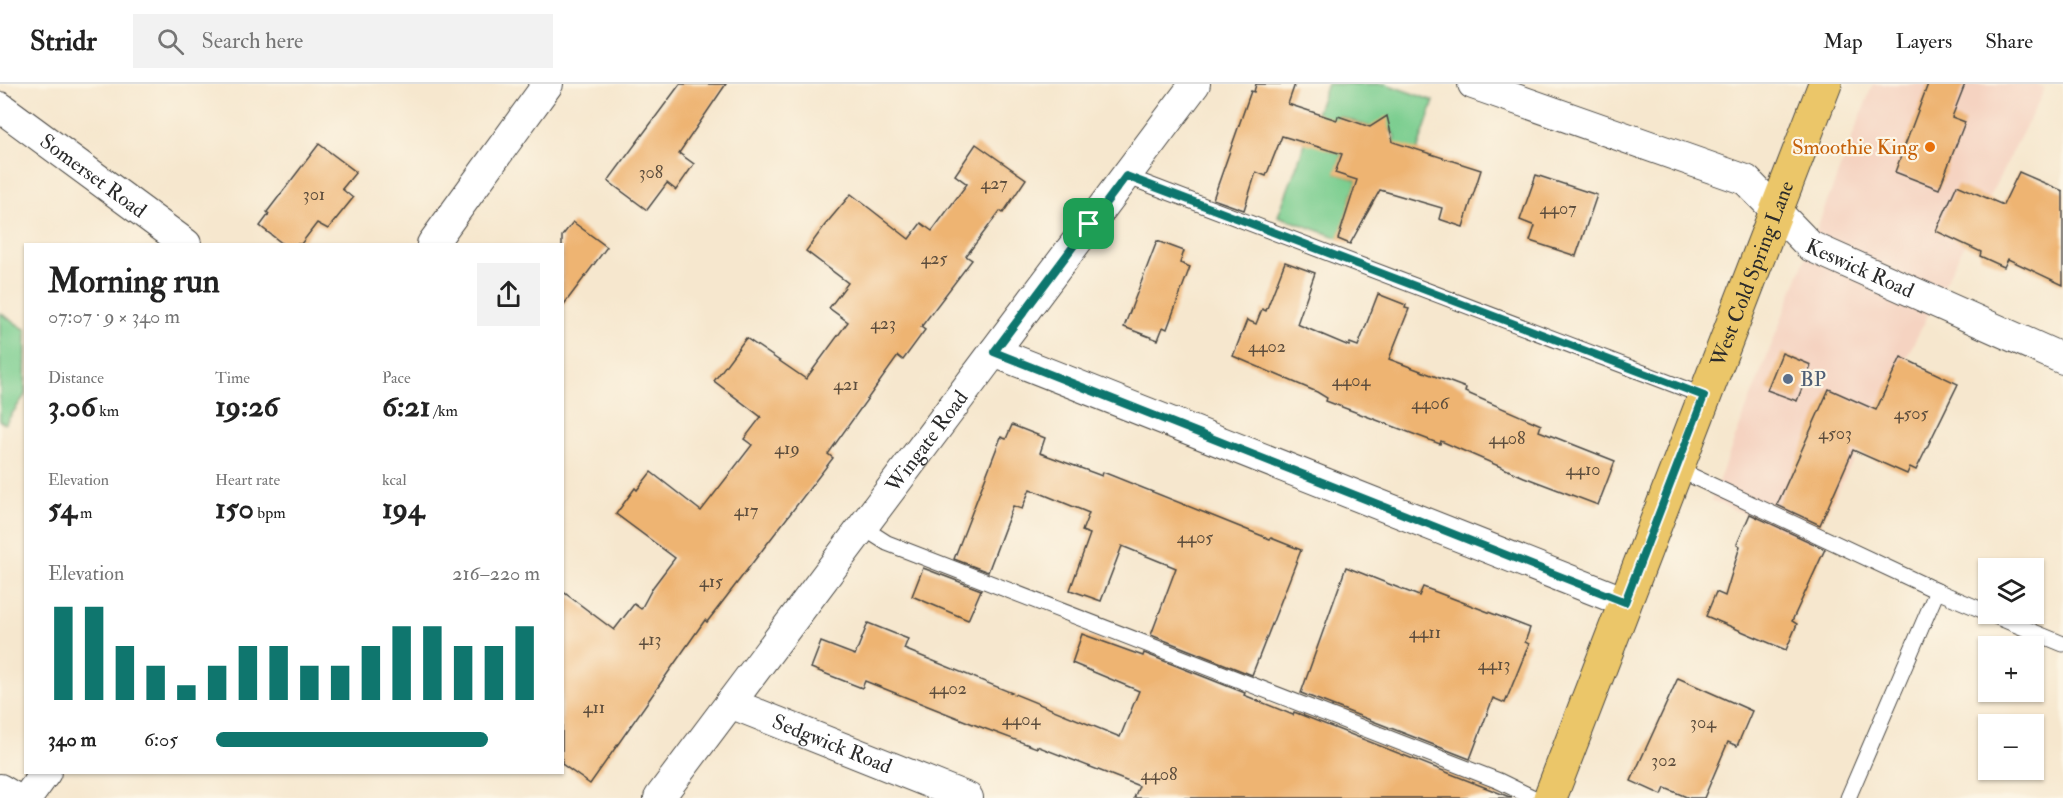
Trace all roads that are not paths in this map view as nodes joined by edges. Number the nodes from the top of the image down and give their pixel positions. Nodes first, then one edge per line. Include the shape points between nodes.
1 (548, 84) edge
2 (1194, 84) edge
3 (1473, 84) edge
4 (1825, 84) edge
5 (0, 107) edge
6 (1126, 176) junction
7 (1776, 211) junction
8 (185, 243) edge
9 (433, 243) edge
10 (994, 352) junction
11 (2063, 359) edge
12 (1704, 396) junction
13 (1677, 469) junction
14 (862, 527) junction
15 (1936, 591) junction
16 (1625, 602) junction
17 (1978, 608) edge
18 (2016, 624) edge
19 (2063, 644) edge
20 (730, 703) junction
21 (45, 774) edge
22 (0, 789) edge
23 (15, 798) edge
24 (27, 798) edge
25 (659, 798) edge
26 (968, 798) edge
27 (1533, 798) edge
28 (1550, 798) edge
29 (1848, 798) edge

1 - 9 street
2 - 6 street, Wingate Road
3 - 7 street, Keswick Road via 1746,180
4 - 7 main road, West Cold Spring Lane
5 - 8 street, Somerset Road
6 - 10 street, Wingate Road
6 - 12 lane
7 - 11 street, Keswick Road via 1810,246
7 - 12 main road, West Cold Spring Lane
10 - 14 street, Wingate Road
10 - 16 street
12 - 13 main road, West Cold Spring Lane
13 - 15 lane
13 - 16 main road, West Cold Spring Lane
14 - 20 street, Wingate Road
14 - 27 lane via 886,543 1499,781
15 - 17 lane
15 - 29 lane
16 - 28 main road, West Cold Spring Lane
18 - 19 lane
20 - 25 street, Wingate Road
20 - 26 street, Sedgwick Road
21 - 24 street
22 - 23 street

